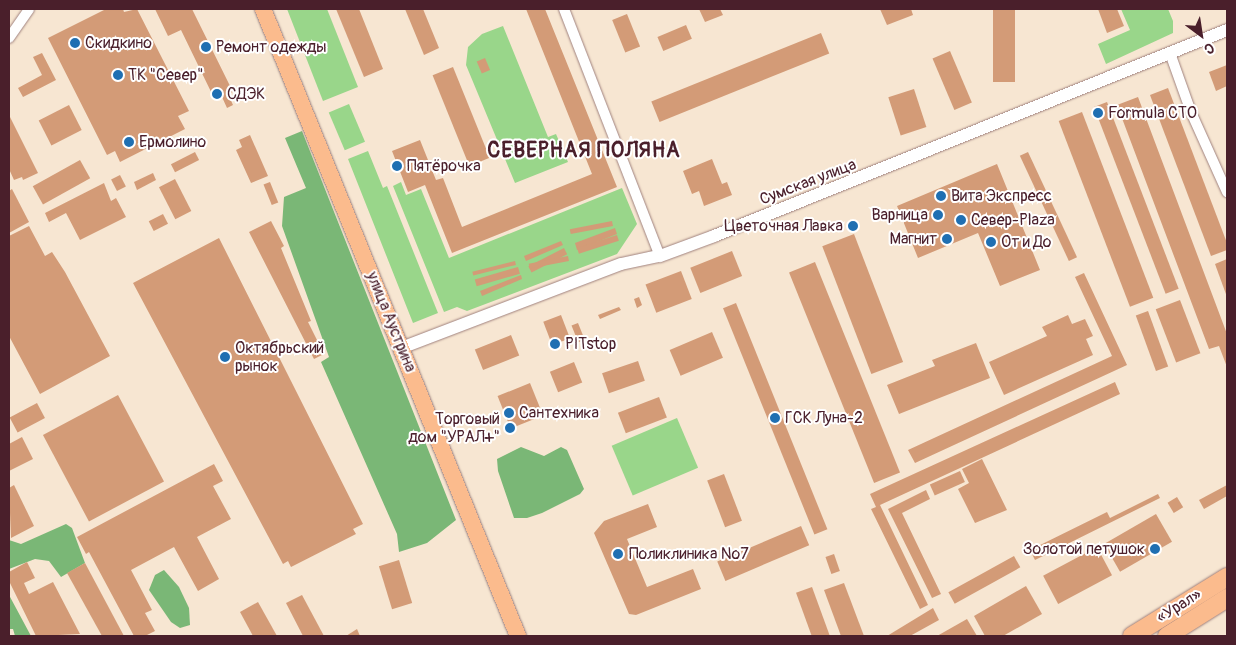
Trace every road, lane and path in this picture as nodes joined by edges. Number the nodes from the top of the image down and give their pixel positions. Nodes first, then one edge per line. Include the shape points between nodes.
1 (29, 9) edge
2 (263, 9) edge
3 (564, 9) edge
4 (1224, 31) edge
5 (9, 38) edge
6 (1170, 53) junction
7 (1227, 192) edge
8 (660, 256) junction
9 (401, 348) junction
10 (1227, 576) edge
11 (1227, 598) edge
12 (1169, 613) junction
13 (518, 636) edge
14 (1126, 636) edge
15 (1132, 636) edge
16 (1167, 636) edge

1 - 5 street
2 - 9 main road, улица Аустрина
3 - 8 street
4 - 6 street, Сумская улица
6 - 7 street via 1191,112
6 - 8 street, Сумская улица via 992,127
8 - 9 street, Сумская улица via 621,264
9 - 13 main road, улица Аустрина
10 - 12 highway, «Урал»
11 - 16 highway, «Урал»
12 - 14 main road
12 - 15 highway, «Урал»

